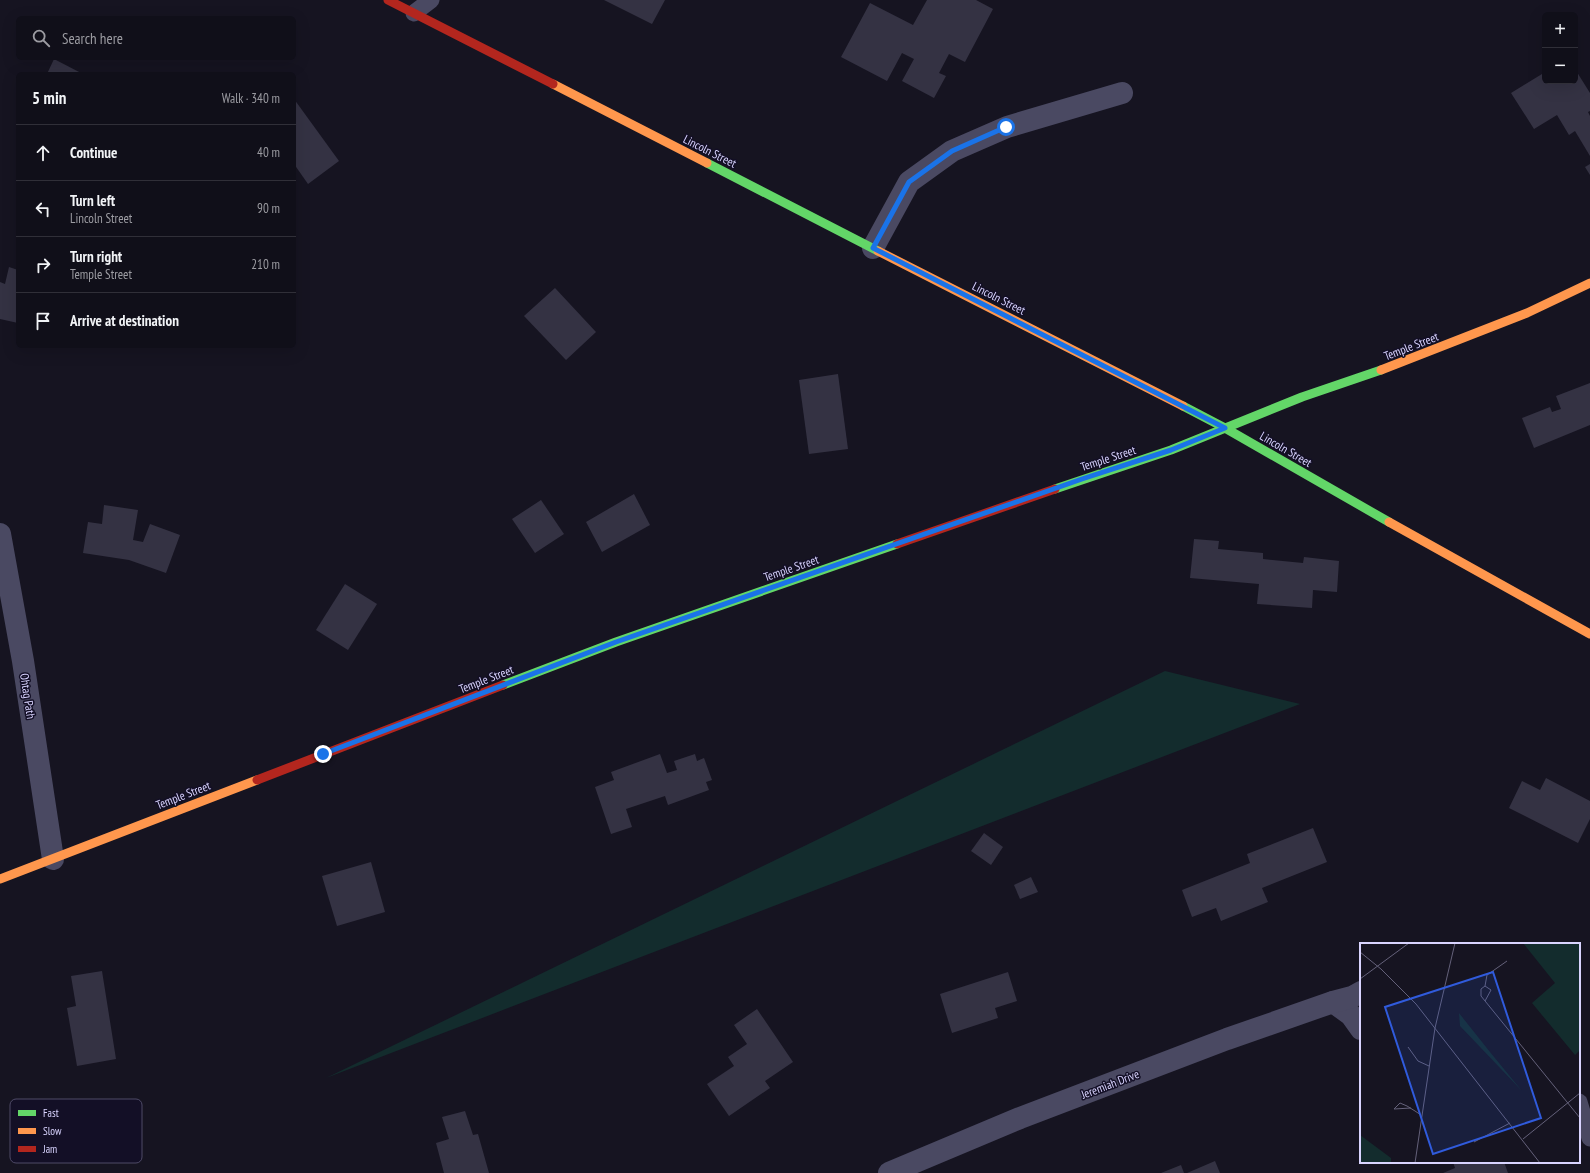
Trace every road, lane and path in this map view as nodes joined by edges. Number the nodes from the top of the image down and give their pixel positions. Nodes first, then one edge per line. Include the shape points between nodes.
1 (388, 0) edge
2 (431, 0) edge
3 (414, 13) junction
4 (1122, 92) dead end
5 (873, 248) junction
6 (1590, 284) edge
7 (1225, 428) junction
8 (0, 534) edge
9 (1590, 634) edge
10 (53, 859) junction
11 (0, 879) edge
12 (1360, 993) edge
13 (1333, 1002) junction
14 (1360, 1028) edge
15 (1580, 1105) edge
16 (1590, 1138) edge
17 (889, 1173) edge

1 - 3 main road, Lincoln Street
2 - 3 lane
3 - 5 main road, Lincoln Street
4 - 5 street via 1006,127 952,151 909,182
5 - 7 main road, Lincoln Street
6 - 7 main road, Temple Street via 1466,338 1302,397
7 - 9 main road, Lincoln Street
7 - 10 main road, Temple Street via 1171,450 616,642
8 - 10 street, Ohtag Path via 23,661
10 - 11 main road, Temple Street
12 - 13 street, Jeremiah Drive
13 - 14 street via 1351,1015
13 - 17 street, Jeremiah Drive via 1227,1039 1020,1118
15 - 16 lane

